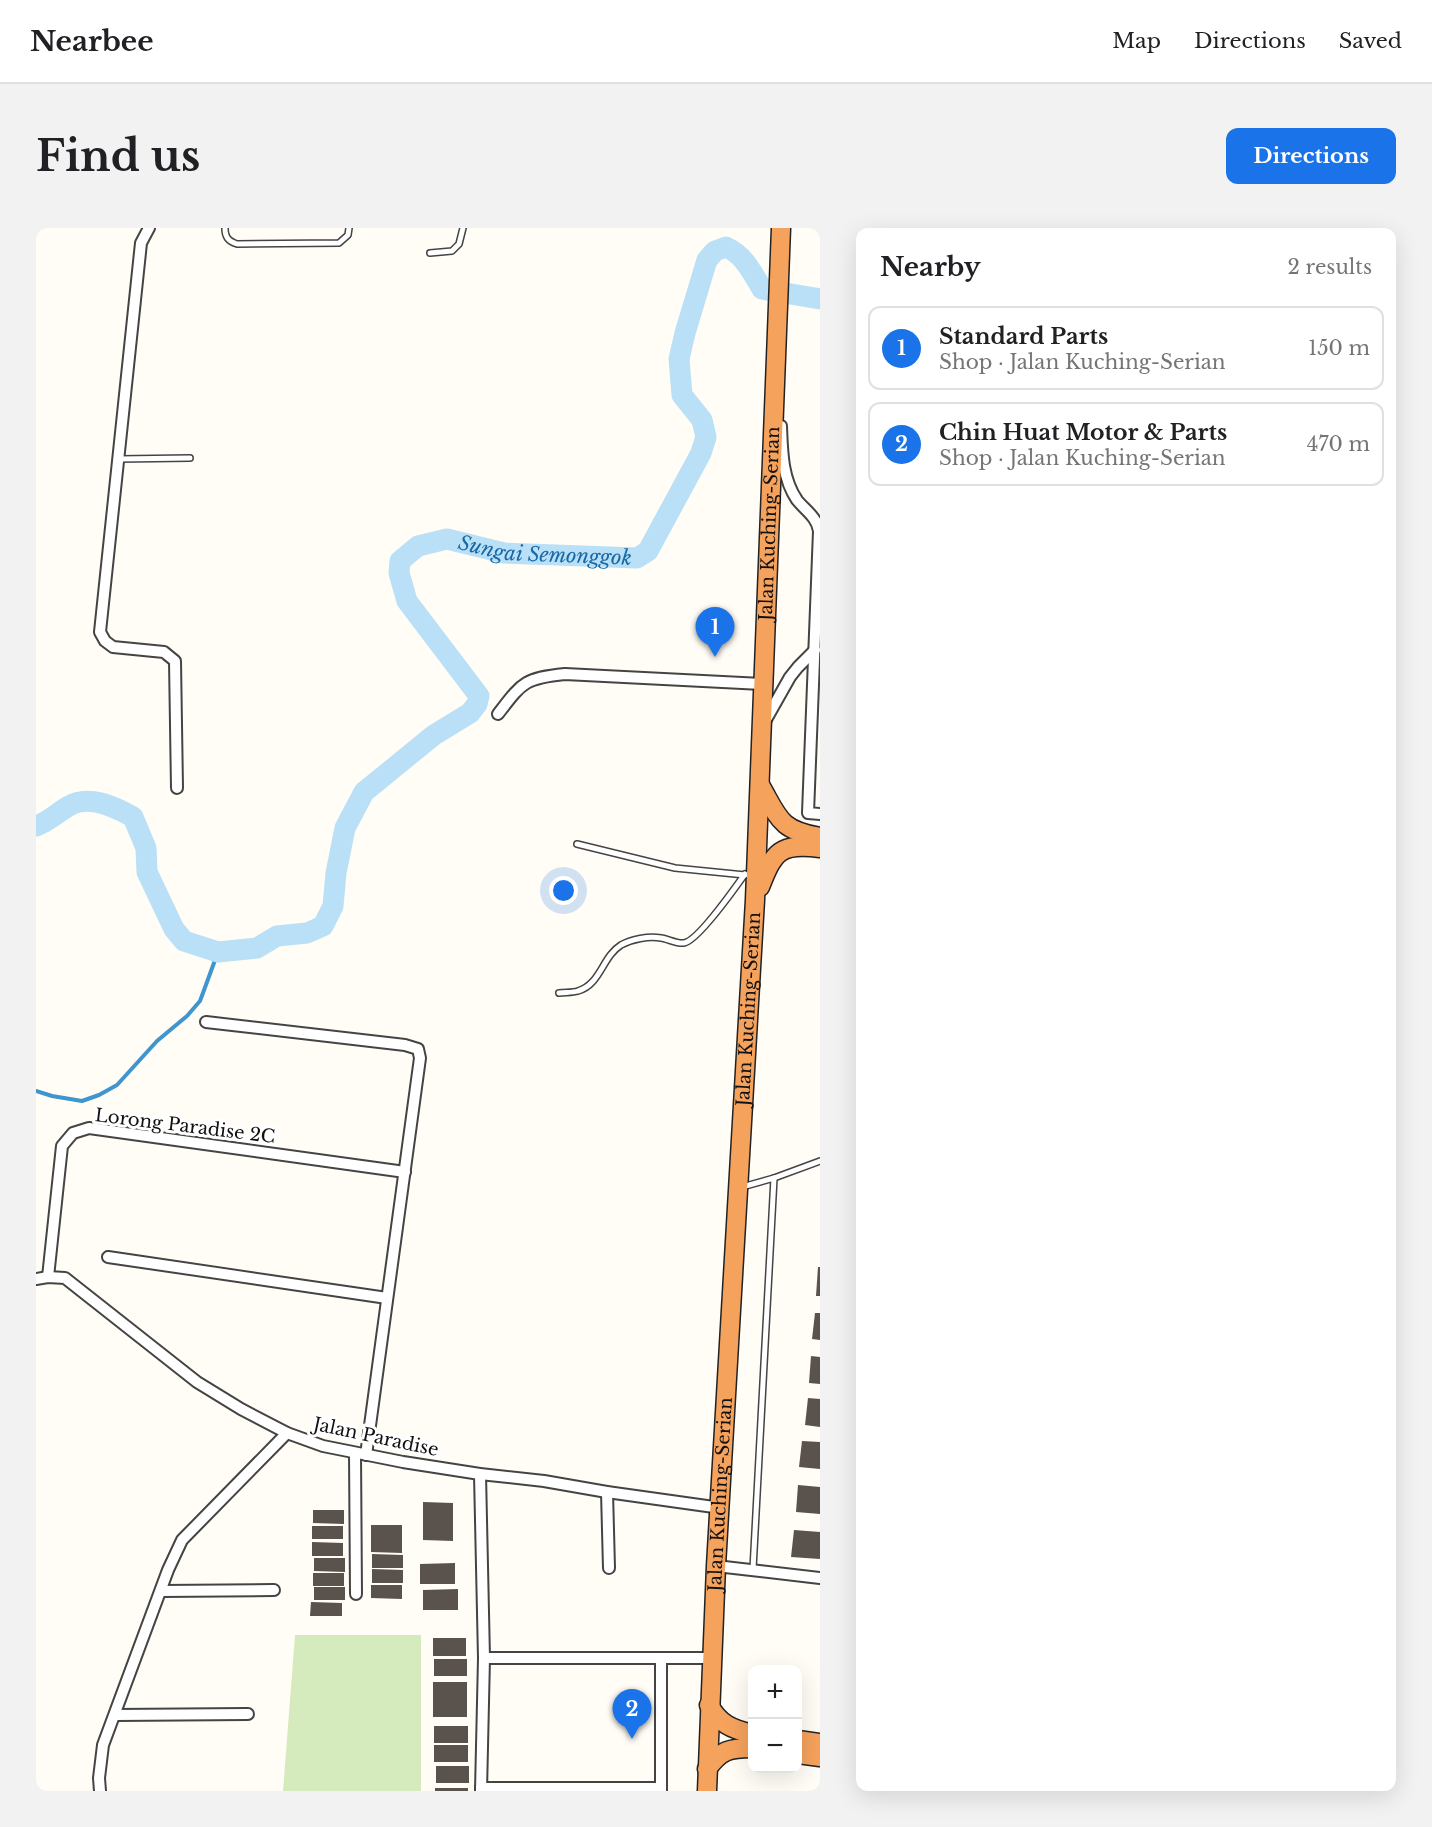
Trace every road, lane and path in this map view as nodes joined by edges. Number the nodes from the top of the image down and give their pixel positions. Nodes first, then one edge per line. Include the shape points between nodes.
1 (149, 228) edge
2 (225, 228) edge
3 (349, 228) edge
4 (463, 228) edge
5 (781, 228) edge
6 (430, 254) dead end
7 (775, 342) junction
8 (190, 458) dead end
9 (117, 459) junction
10 (819, 525) edge
11 (815, 650) junction
12 (762, 684) junction
13 (498, 714) dead end
14 (760, 729) junction
15 (759, 783) junction
16 (177, 788) dead end
17 (808, 813) junction
18 (820, 814) edge
19 (816, 840) edge
20 (577, 844) dead end
21 (750, 875) junction
22 (754, 900) junction
23 (559, 993) dead end
24 (206, 1022) dead end
25 (820, 1161) edge
26 (405, 1172) junction
27 (774, 1178) junction
28 (738, 1188) junction
29 (108, 1257) dead end
30 (48, 1277) junction
31 (36, 1279) edge
32 (387, 1298) junction
33 (287, 1433) junction
34 (355, 1453) junction
35 (366, 1455) junction
36 (480, 1474) junction
37 (607, 1492) junction
38 (721, 1508) junction
39 (716, 1566) junction
40 (609, 1568) dead end
41 (753, 1569) junction
42 (820, 1578) edge
43 (274, 1590) dead end
44 (160, 1591) junction
45 (356, 1594) dead end
46 (484, 1658) junction
47 (712, 1658) junction
48 (661, 1659) junction
49 (709, 1705) junction
50 (248, 1714) dead end
51 (115, 1715) junction
52 (748, 1732) edge
53 (802, 1741) edge
54 (820, 1743) edge
55 (748, 1748) edge
56 (802, 1755) edge
57 (820, 1757) edge
58 (707, 1769) junction
59 (481, 1790) edge
60 (513, 1790) edge
61 (661, 1790) edge
62 (100, 1791) edge
63 (707, 1791) edge

1 - 9 street via 141,243
2 - 3 lane via 229,242 237,244 339,243 348,235
4 - 6 lane via 459,244 452,251
5 - 7 highway, Jalan Kuching-Serian
7 - 10 street via 786,477 797,499
7 - 12 highway, Jalan Kuching-Serian
8 - 9 lane
9 - 16 street via 100,632 113,647 164,652 175,661
10 - 11 street
11 - 14 street via 790,677
11 - 17 street
12 - 13 street via 539,676 519,686
12 - 14 highway, Jalan Kuching-Serian
14 - 15 highway, Jalan Kuching-Serian
15 - 19 highway via 786,827
15 - 21 highway, Jalan Kuching-Serian
17 - 18 street
17 - 19 street
19 - 22 highway via 779,851 770,862
20 - 21 lane via 675,868
21 - 22 highway, Jalan Kuching-Serian
21 - 23 lane via 690,941 647,937 624,944 615,949 592,984 578,991
22 - 28 highway, Jalan Kuching-Serian
24 - 26 street via 418,1049
25 - 27 lane
26 - 30 street, Lorong Paradise 2C via 89,1128 73,1133 62,1146
26 - 32 street
27 - 28 lane
27 - 41 lane
28 - 38 highway, Jalan Kuching-Serian
29 - 32 street
30 - 31 street, Jalan Paradise
30 - 33 street, Jalan Paradise via 65,1278 197,1382
32 - 35 street
33 - 34 street, Jalan Paradise
33 - 44 street via 182,1540
34 - 35 street, Jalan Paradise
34 - 45 street
35 - 36 street, Jalan Paradise
36 - 37 street, Jalan Paradise
36 - 46 street
37 - 38 street, Jalan Paradise
37 - 40 street
38 - 39 highway, Jalan Kuching-Serian
39 - 41 street
39 - 47 highway, Jalan Kuching-Serian
41 - 42 street
43 - 44 street
44 - 51 street
46 - 48 street
46 - 59 street
47 - 48 street
47 - 49 highway, Jalan Kuching-Serian
48 - 61 street
49 - 52 highway via 715,1717 726,1725
49 - 58 highway, Jalan Kuching-Serian
50 - 51 street
51 - 62 street via 103,1745
53 - 54 highway
55 - 58 highway via 725,1751
56 - 57 highway
58 - 63 highway, Jalan Kuching-Serian
59 - 60 street
60 - 61 street

